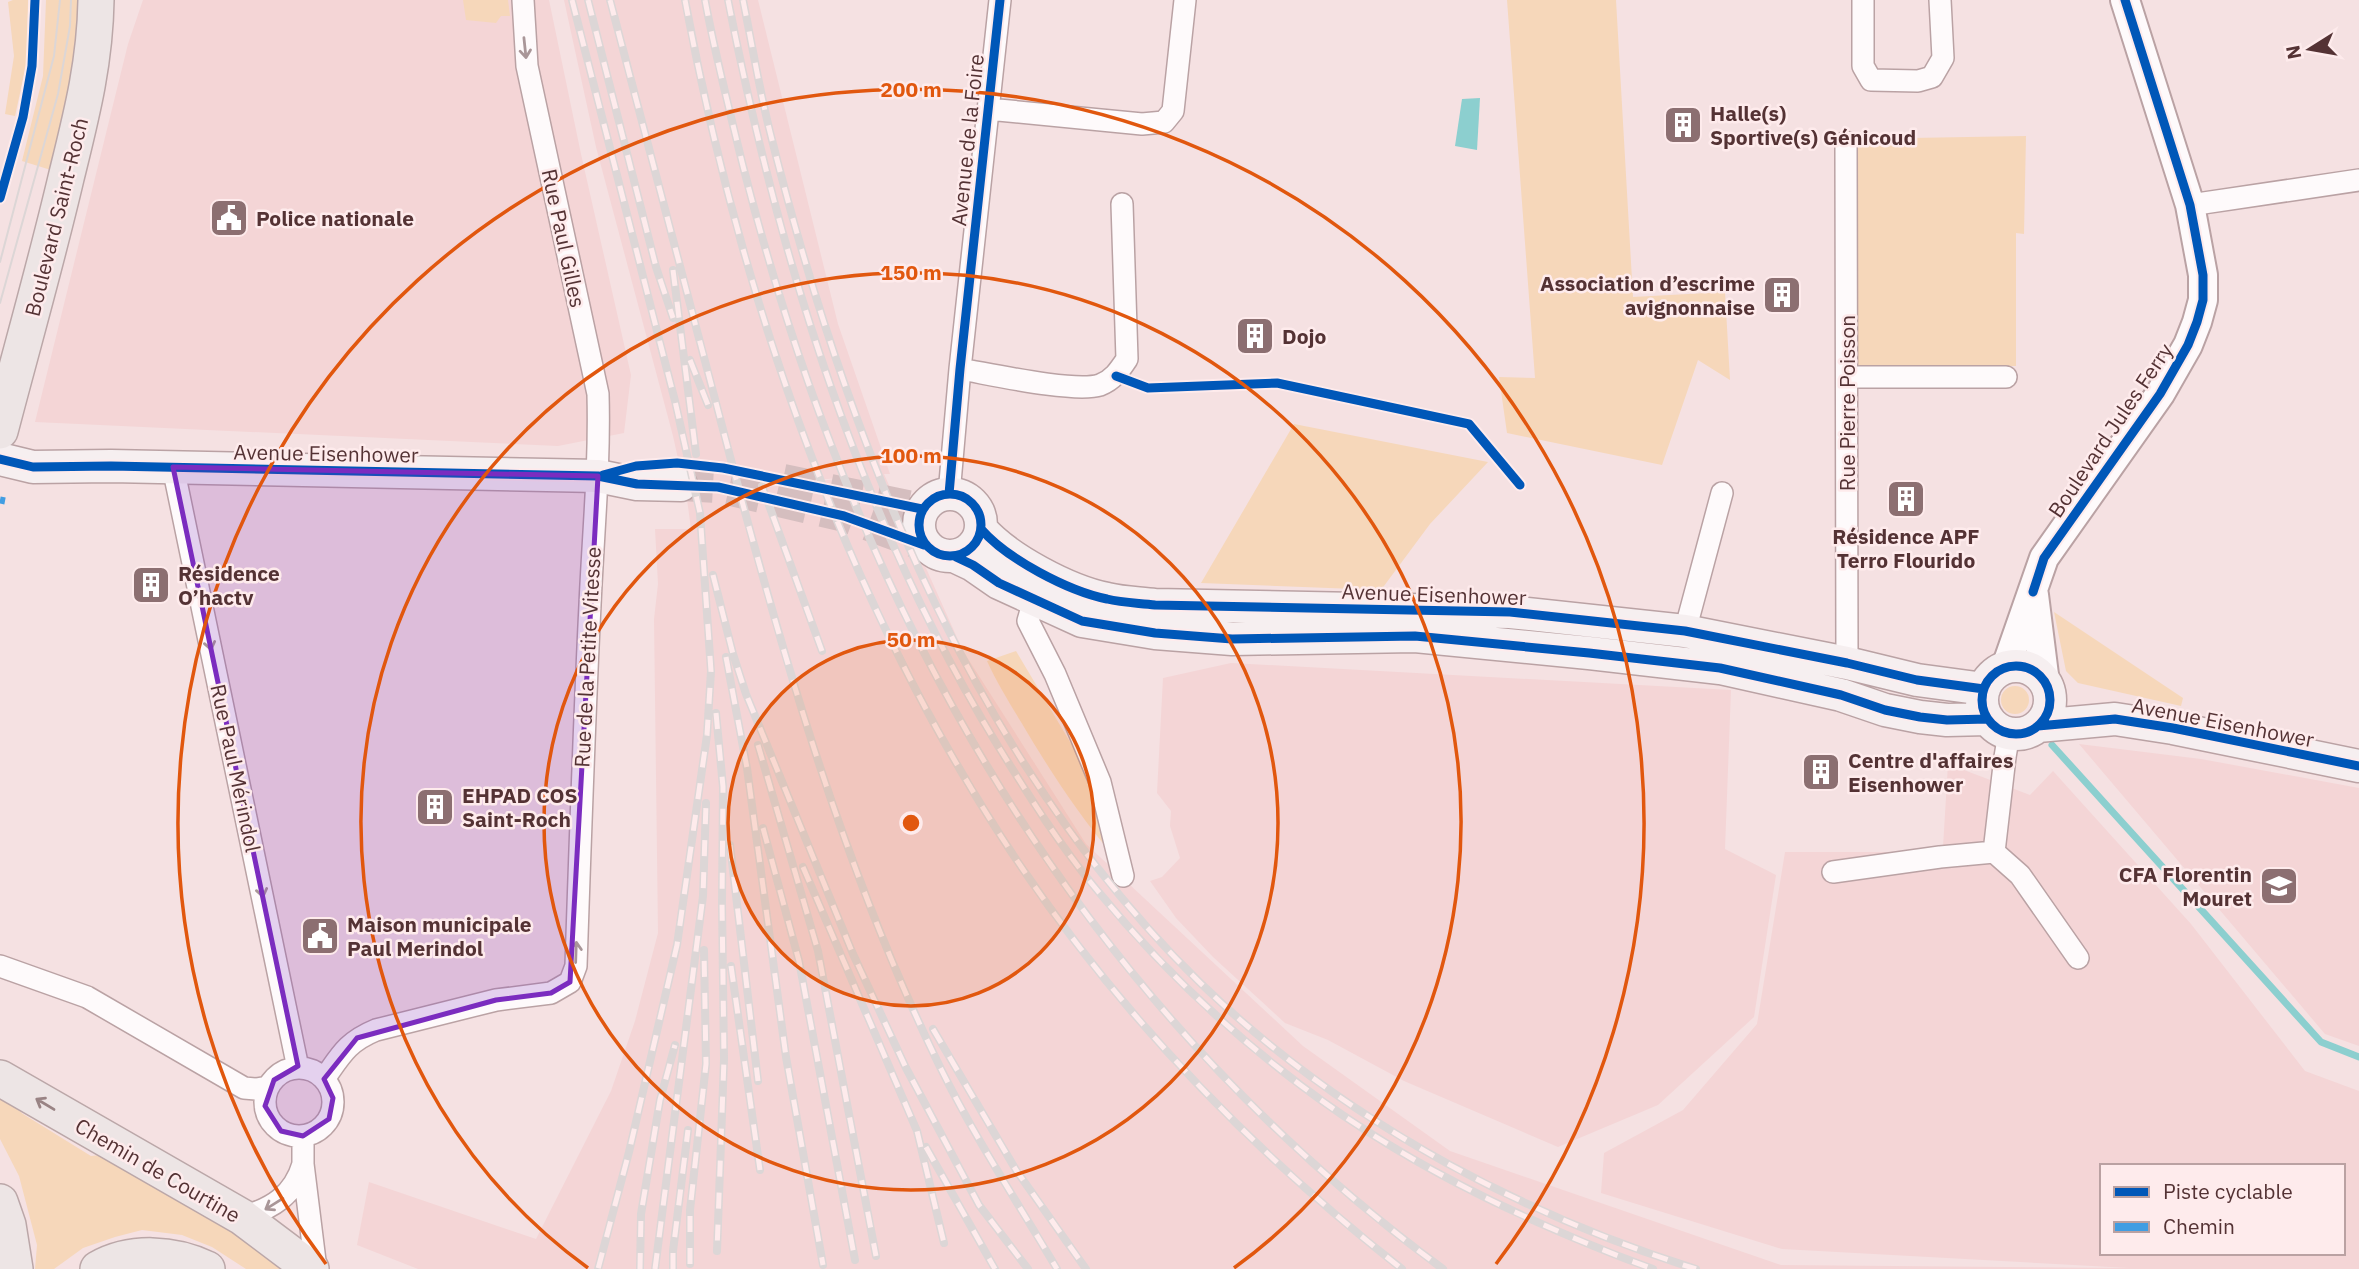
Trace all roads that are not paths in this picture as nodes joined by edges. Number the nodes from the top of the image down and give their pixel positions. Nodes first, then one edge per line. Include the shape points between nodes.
1 (96, 0) edge
2 (523, 0) edge
3 (1000, 0) edge
4 (1185, 0) edge
5 (1863, 0) edge
6 (1940, 0) edge
7 (2125, 0) edge
8 (988, 109) junction
9 (1846, 142) dead end
10 (2359, 180) edge
11 (1122, 204) dead end
12 (2190, 205) junction
13 (960, 369) junction
14 (1847, 377) junction
15 (2006, 377) dead end
16 (0, 431) edge
17 (0, 459) edge
18 (173, 467) junction
19 (679, 474) tunnel mouth
20 (597, 476) junction
21 (1722, 493) dead end
22 (949, 494) junction
23 (981, 529) junction
24 (956, 557) junction
25 (2033, 592) junction
26 (1034, 600) junction
27 (1685, 631) junction
28 (1847, 663) junction
29 (2006, 667) junction
30 (2047, 688) junction
31 (2005, 717) junction
32 (2115, 719) junction
33 (2359, 766) edge
34 (1994, 852) junction
35 (1833, 872) dead end
36 (1122, 876) dead end
37 (2078, 958) dead end
38 (0, 965) edge
39 (298, 1068) junction
40 (0, 1078) edge
41 (324, 1079) junction
42 (268, 1087) junction
43 (303, 1136) junction
44 (303, 1164) junction
45 (0, 1202) edge
46 (242, 1217) junction
47 (15, 1269) edge
48 (98, 1269) edge
49 (207, 1269) edge
50 (311, 1269) edge
51 (316, 1269) edge

1 - 16 main road, Boulevard Saint-Roch via 87,92
2 -> 20 street, Rue Paul Gilles via 524,43 533,95 598,394
3 - 8 street, Avenue de la Foire
4 - 8 street via 1173,111 1164,122 1142,124
5 - 6 street via 1863,66 1871,80 1918,81 1932,77 1943,58
7 - 12 street, Boulevard Jules Ferry
8 - 13 street, Avenue de la Foire
9 - 14 street, Rue Pierre Poisson
10 - 12 street
11 - 13 street via 1127,359 1116,376 1080,388
12 - 25 street, Boulevard Jules Ferry via 2203,275 2197,322 2160,394 2044,558
13 - 22 street, Avenue de la Foire
14 - 15 street
14 - 28 street, Rue Pierre Poisson
17 - 18 main road, Avenue Eisenhower via 53,468
18 - 20 main road, Avenue Eisenhower
18 -> 39 street, Rue Paul Mérindol
19 - 20 main road, Avenue Eisenhower via 636,466
41 -> 20 street, Rue de la Petite Vitesse via 342,1051 376,1030 496,1000 551,993 570,982 576,966
21 - 27 street
22 - 23 main road via 973,504
22 - 24 main road via 939,495 922,509 919,533 933,552
23 - 24 main road via 977,542
23 - 27 main road, Avenue Eisenhower via 1022,563 1106,599 1155,605 1510,612
24 - 26 main road, Avenue Eisenhower
25 - 29 street, Boulevard Jules Ferry
25 - 30 street, Boulevard Jules Ferry
26 - 31 main road, Avenue Eisenhower via 1082,621 1155,633 1232,639 1415,636 1576,651 1720,668 1920,717
26 - 36 street via 1028,621 1100,782
27 - 28 main road, Avenue Eisenhower
28 - 31 main road, Avenue Eisenhower via 1917,680
29 - 30 main road via 2033,670
29 - 31 main road via 1993,676
30 - 31 main road via 2048,711
30 - 32 main road, Avenue Eisenhower
31 - 32 main road, Avenue Eisenhower
31 - 34 street
32 - 33 main road, Avenue Eisenhower
34 - 35 street
34 - 37 street via 2021,875
38 - 42 street via 88,997 244,1088
39 - 41 street
39 - 42 street via 281,1074
46 -> 40 main road, Chemin de Courtine
41 - 43 street via 333,1098 329,1119 322,1128
42 - 43 street via 265,1106 272,1124 292,1136
43 - 44 street
44 -> 46 street via 299,1179 282,1200
44 - 51 street
45 - 47 main road
46 - 50 main road, Chemin de Courtine
48 - 49 main road via 158,1256

